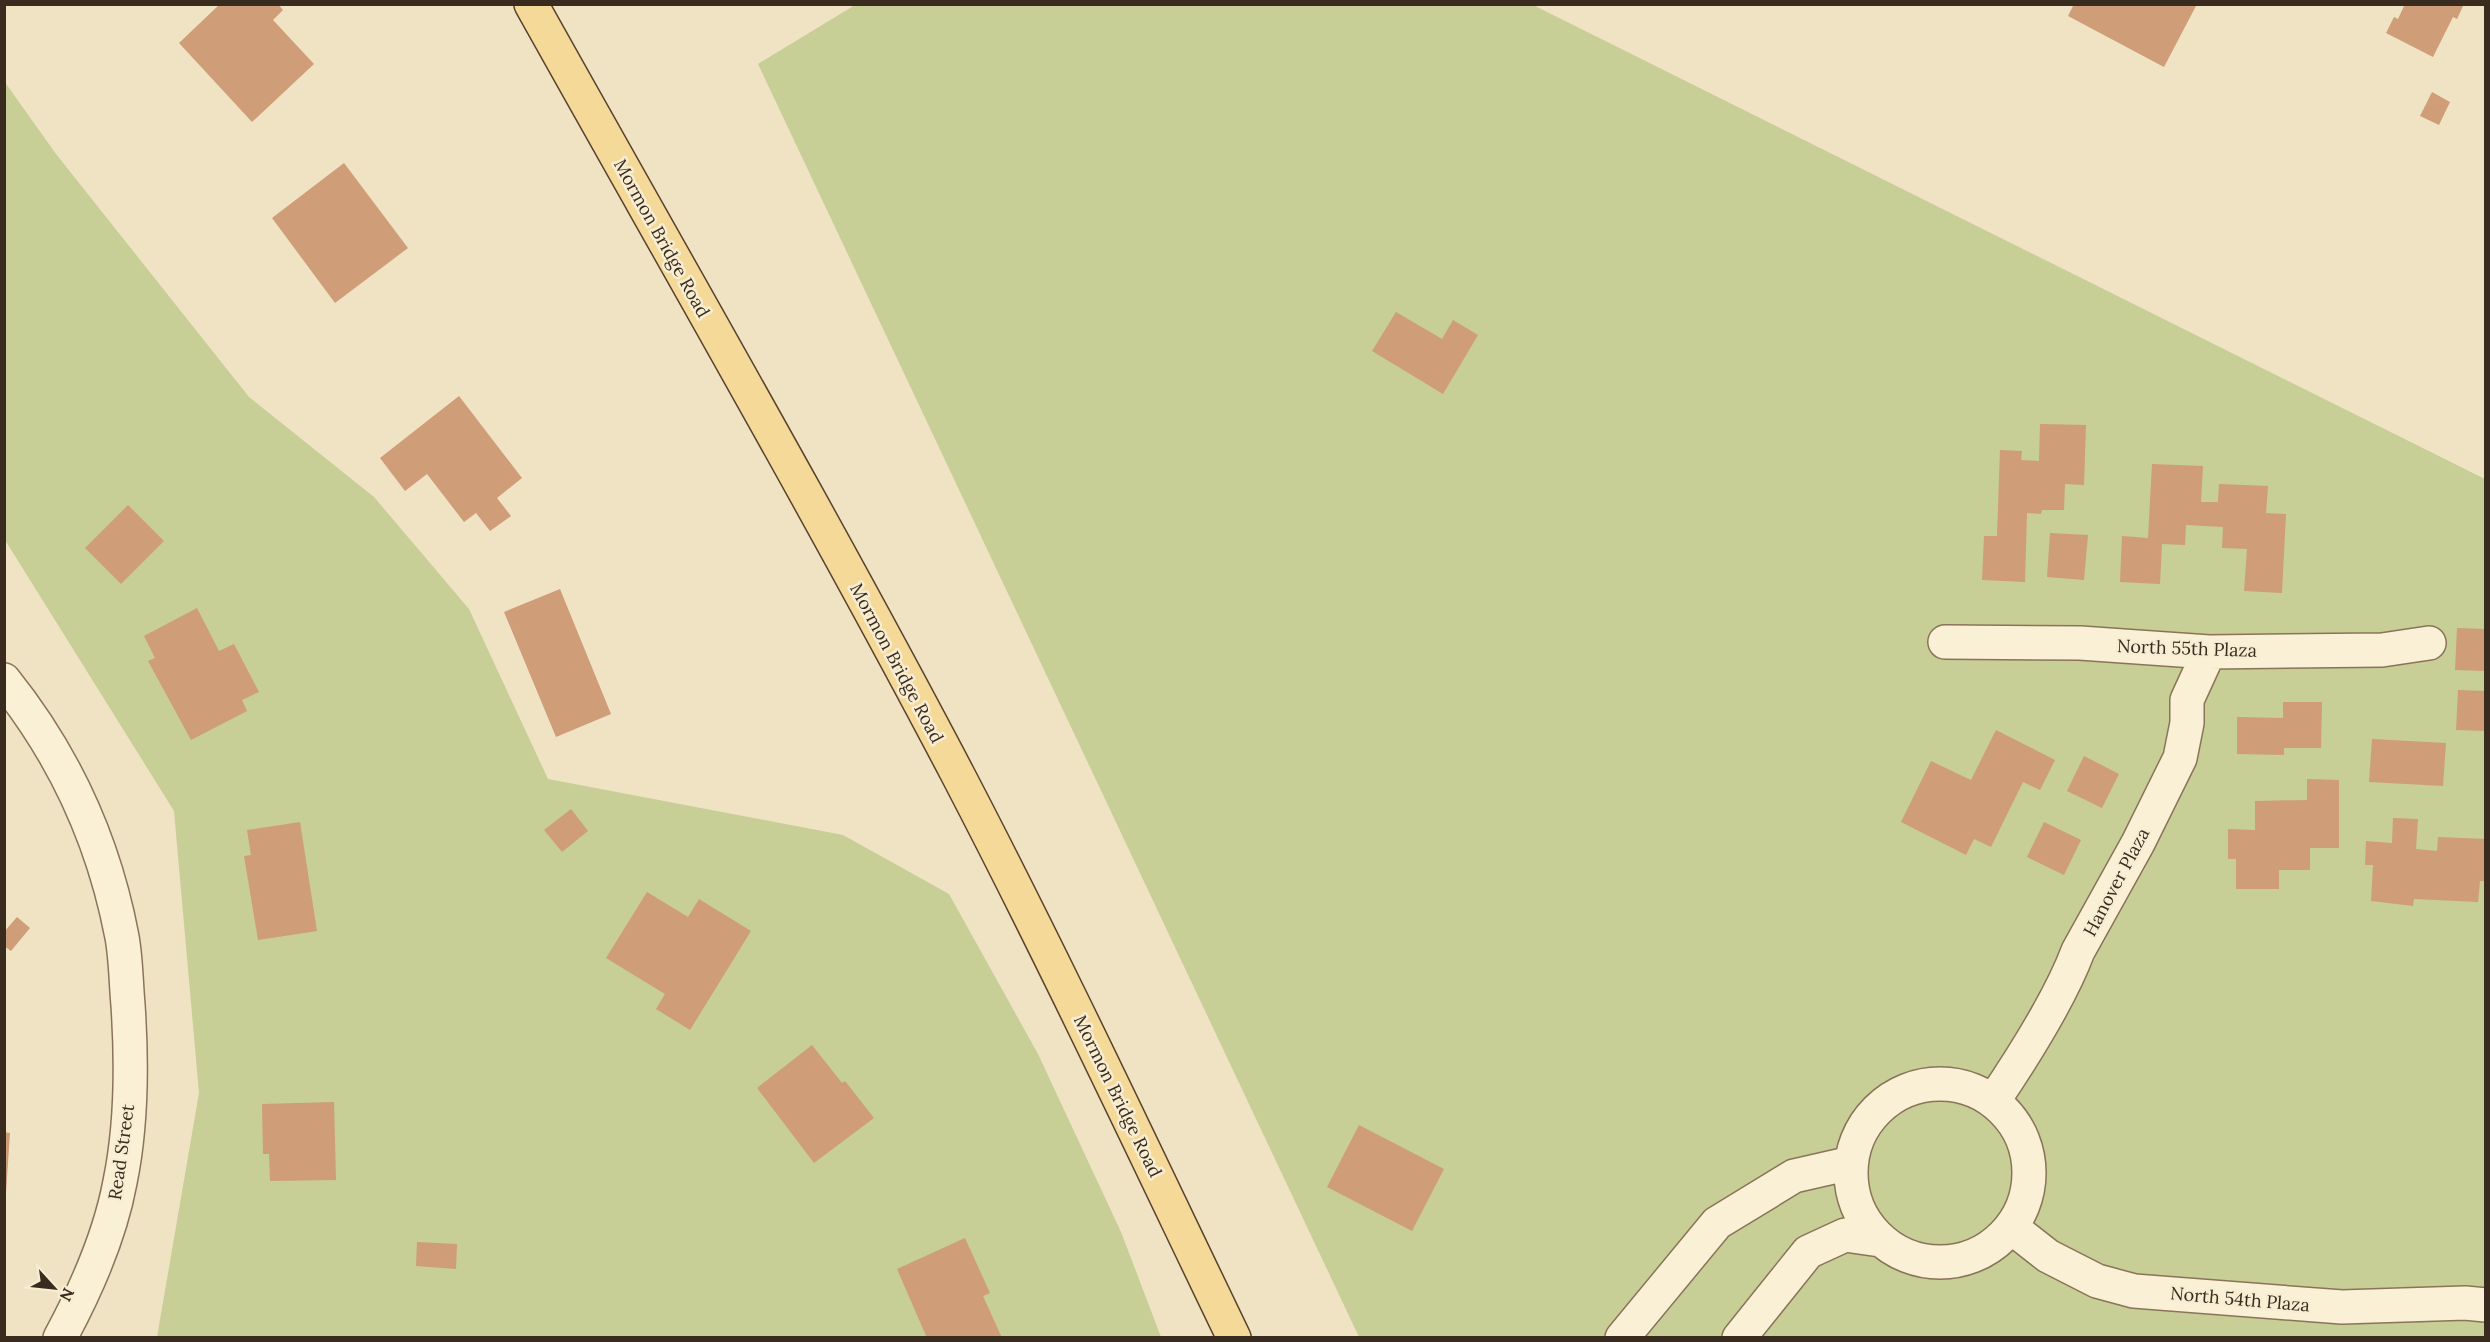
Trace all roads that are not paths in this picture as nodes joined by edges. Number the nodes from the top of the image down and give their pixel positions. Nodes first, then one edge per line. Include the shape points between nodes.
1 (531, 4) edge
2 (1945, 642) dead end
3 (2429, 644) dead end
4 (2210, 652) junction
5 (4, 680) edge
6 (1994, 1100) junction
7 (1851, 1163) junction
8 (2011, 1227) junction
9 (1880, 1240) junction
10 (2486, 1305) edge
11 (60, 1338) edge
12 (1234, 1338) edge
13 (1622, 1338) edge
14 (1739, 1338) edge

1 - 12 main road, Mormon Bridge Road via 956,772 1048,951
2 - 4 street, North 55th Plaza via 2080,643
3 - 4 street, North 55th Plaza via 2382,650
4 - 6 street, Hanover Plaza via 2187,700 2180,758 2071,969
5 - 11 street, Read Street via 29,711 81,801 105,867 123,939 131,1048 129,1117 120,1182 107,1232
6 - 7 street via 1965,1086 1934,1083 1904,1090 1878,1108 1859,1133
6 - 8 street via 2015,1122 2028,1151 2029,1182 2023,1210
7 - 9 street via 1852,1191 1862,1218
7 - 13 street via 1794,1176 1716,1224
8 - 9 street via 1985,1251 1959,1261 1930,1263 1904,1256
8 - 10 street, North 54th Plaza via 2048,1256 2097,1281 2134,1291 2342,1308 2465,1302
9 - 14 street via 1845,1235 1808,1252

